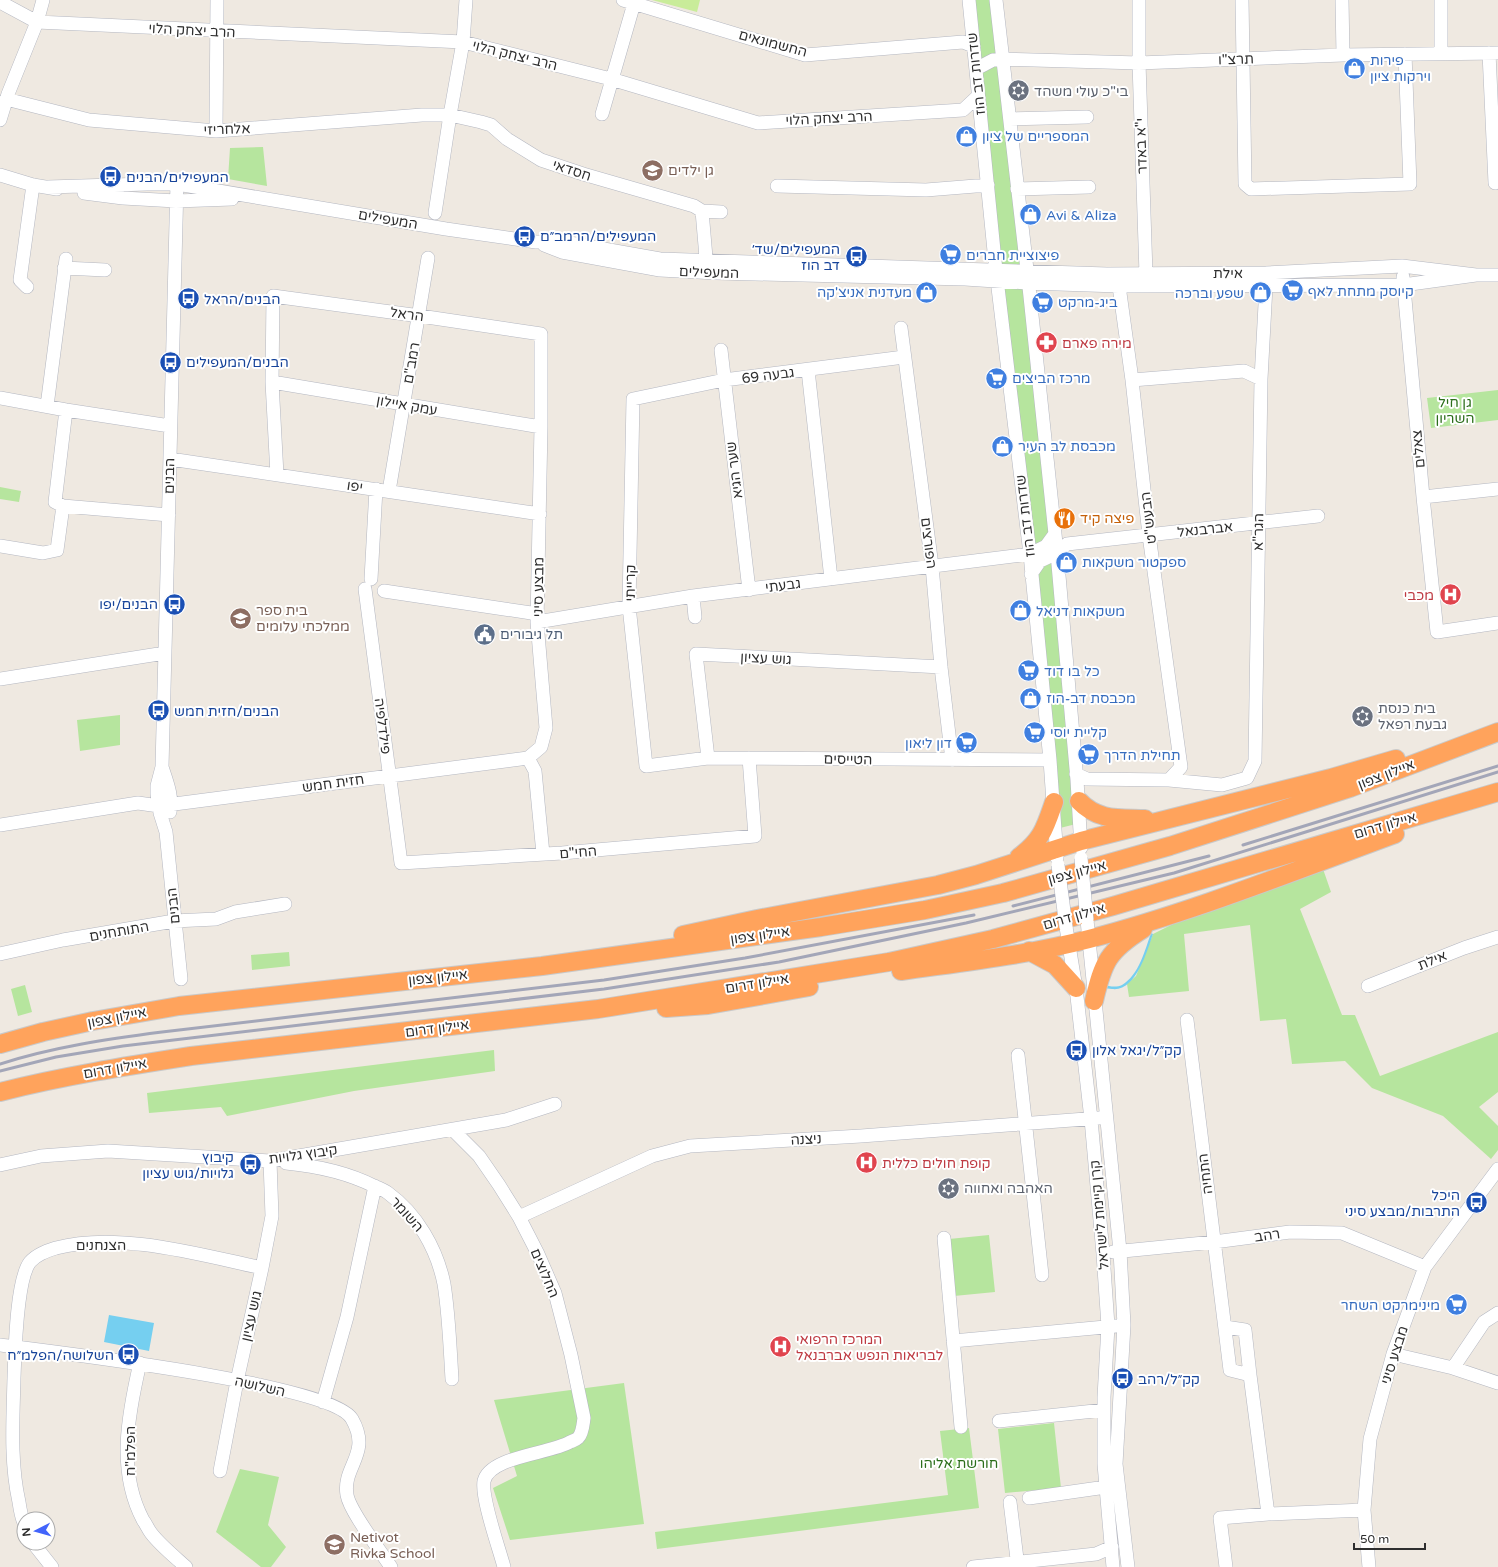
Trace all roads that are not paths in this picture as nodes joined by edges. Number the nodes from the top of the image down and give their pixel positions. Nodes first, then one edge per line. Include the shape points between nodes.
1 (43, 0) edge
2 (217, 0) edge
3 (466, 0) edge
4 (969, 0) edge
5 (996, 0) edge
6 (1139, 0) edge
7 (1242, 0) edge
8 (1342, 0) edge
9 (1441, 0) edge
10 (631, 1) edge
11 (0, 2) edge
12 (37, 22) junction
13 (216, 31) junction
14 (463, 42) junction
15 (974, 46) junction
16 (1441, 53) junction
17 (1493, 53) edge
18 (1405, 54) junction
19 (1344, 55) junction
20 (1002, 59) junction
21 (1243, 59) junction
22 (1138, 63) junction
23 (976, 69) junction
24 (611, 79) junction
25 (6, 91) edge
26 (978, 96) junction
27 (602, 114) dead end
28 (450, 115) junction
29 (1087, 117) dead end
30 (1010, 119) junction
31 (0, 120) edge
32 (216, 131) junction
33 (0, 175) edge
34 (1496, 182) edge
35 (177, 184) junction
36 (33, 185) junction
37 (777, 186) dead end
38 (988, 186) junction
39 (48, 187) junction
40 (1090, 187) dead end
41 (1017, 189) junction
42 (263, 198) junction
43 (176, 201) junction
44 (702, 211) junction
45 (721, 212) dead end
46 (435, 213) dead end
47 (994, 247) junction
48 (428, 258) dead end
49 (1402, 266) junction
50 (707, 267) junction
51 (965, 269) junction
52 (105, 270) dead end
53 (1279, 272) junction
54 (1107, 274) junction
55 (1146, 274) junction
56 (1476, 275) junction
57 (1498, 275) edge
58 (996, 276) junction
59 (1028, 277) junction
60 (1403, 285) junction
61 (1119, 286) junction
62 (1158, 286) junction
63 (1266, 286) junction
64 (27, 287) dead end
65 (420, 316) junction
66 (901, 328) dead end
67 (541, 334) joint
68 (721, 350) dead end
69 (904, 357) junction
70 (808, 370) junction
71 (1260, 379) junction
72 (724, 380) junction
73 (1132, 380) junction
74 (272, 382) junction
75 (0, 398) edge
76 (633, 399) joint
77 (404, 405) junction
78 (46, 406) junction
79 (66, 410) junction
80 (170, 426) junction
81 (541, 427) junction
82 (170, 459) junction
83 (277, 475) junction
84 (1498, 489) edge
85 (382, 490) junction
86 (1422, 497) junction
87 (59, 504) junction
88 (540, 514) junction
89 (169, 515) junction
90 (1318, 516) dead end
91 (1259, 523) junction
92 (1054, 535) junction
93 (1149, 535) junction
94 (1068, 544) junction
95 (0, 546) edge
96 (1057, 553) junction
97 (1030, 554) junction
98 (932, 566) junction
99 (1031, 574) junction
100 (831, 579) junction
101 (748, 590) junction
102 (384, 591) dead end
103 (693, 596) junction
104 (629, 606) junction
105 (695, 617) dead end
106 (538, 618) junction
107 (1498, 622) edge
108 (165, 653) junction
109 (941, 667) junction
110 (0, 679) edge
111 (1498, 729) edge
112 (1498, 732) edge
113 (528, 758) junction
114 (708, 758) junction
115 (749, 758) junction
116 (952, 760) junction
117 (1050, 760) junction
118 (646, 766) joint
119 (1181, 767) junction
120 (390, 776) junction
121 (1082, 776) junction
122 (1169, 780) junction
123 (1189, 782) junction
124 (1498, 792) edge
125 (1078, 794) junction
126 (1498, 796) edge
127 (164, 799) junction
128 (1054, 802) junction
129 (1172, 819) junction
130 (0, 825) edge
131 (1081, 850) junction
132 (543, 854) junction
133 (1057, 856) junction
134 (400, 863) joint
135 (1010, 864) junction
136 (285, 904) dead end
137 (1160, 918) junction
138 (1087, 920) joint
139 (174, 921) junction
140 (1067, 935) junction
141 (1498, 936) edge
142 (1088, 939) junction
143 (1029, 952) junction
144 (0, 954) edge
145 (542, 966) junction
146 (181, 979) dead end
147 (1368, 986) dead end
148 (1076, 988) junction
149 (1094, 1001) junction
150 (598, 1009) junction
151 (1187, 1020) dead end
152 (0, 1044) edge
153 (1018, 1055) dead end
154 (0, 1092) edge
155 (555, 1104) dead end
156 (1107, 1118) junction
157 (1091, 1119) junction
158 (1025, 1125) junction
159 (453, 1130) junction
160 (270, 1161) junction
161 (0, 1165) edge
162 (1498, 1169) edge
163 (375, 1186) junction
164 (519, 1217) junction
165 (944, 1238) dead end
166 (1214, 1242) junction
167 (1120, 1252) junction
168 (1103, 1254) junction
169 (1425, 1267) junction
170 (262, 1268) junction
171 (1042, 1275) dead end
172 (1498, 1313) edge
173 (1124, 1325) junction
174 (1108, 1326) junction
175 (1225, 1327) junction
176 (953, 1342) junction
177 (0, 1345) edge
178 (15, 1347) junction
179 (1393, 1354) junction
180 (140, 1364) junction
181 (1453, 1368) junction
182 (1250, 1375) junction
183 (452, 1379) dead end
184 (237, 1380) junction
185 (1498, 1383) edge
186 (323, 1402) junction
187 (1104, 1410) junction
188 (999, 1421) dead end
189 (961, 1427) dead end
190 (220, 1470) dead end
191 (1106, 1487) junction
192 (1029, 1498) dead end
193 (1010, 1502) dead end
194 (1364, 1510) junction
195 (21, 1511) edge
196 (1268, 1514) junction
197 (1112, 1547) junction
198 (39, 1551) edge
199 (1018, 1565) edge
200 (52, 1567) edge
201 (186, 1567) edge
202 (391, 1567) edge
203 (504, 1567) edge
204 (973, 1567) edge
205 (1113, 1567) edge
206 (1128, 1567) edge
207 (1226, 1567) edge
208 (1369, 1567) edge

1 - 12 street
2 - 13 street
3 - 14 street
4 - 15 street, שדרות דב הוז
5 - 20 street, שדרות דב הוז
6 - 22 street, י"א באדר
7 - 21 street
8 - 19 street
9 - 16 street
10 - 15 street, החשמונאים via 805,55 963,42
10 - 24 street
11 - 12 street
12 - 13 street, הרב יצחק הלוי
12 - 25 street
13 - 14 street, הרב יצחק הלוי
13 - 32 street
14 - 24 street, הרב יצחק הלוי
14 - 28 street
15 - 23 street, שדרות דב הוז
16 - 17 street, תרצ"ו
16 - 18 street, תרצ"ו
17 - 34 street
18 - 19 street, תרצ"ו
18 - 21 street via 1410,184 1251,189 1245,184
19 - 21 street, תרצ"ו
20 - 22 street, תרצ"ו
20 - 23 street, תרצ"ו via 993,60
20 - 30 street, שדרות דב הוז
21 - 22 street, תרצ"ו
22 - 55 street, י"א באדר
23 - 26 street, שדרות דב הוז
24 - 26 street, הרב יצחק הלוי via 758,122 963,110
24 - 27 street
25 - 31 street
25 - 32 street, אלחריזי via 89,120
26 - 38 street, שדרות דב הוז
28 - 32 street, אלחריזי
28 - 44 street, חסדאי via 491,125 507,139 541,160 694,206
28 - 46 street
29 - 30 street
30 - 41 street, שדרות דב הוז
33 - 36 street, המעפילים
35 - 39 street, המעפילים
35 - 42 street, המעפילים
35 - 43 street, הבנים
36 - 39 street, המעפילים
36 - 64 street via 20,280
37 - 38 street via 926,190
38 - 47 street, שדרות דב הוז
39 - 43 street, המעפילים via 122,198
40 - 41 street
41 - 59 street, שדרות דב הוז
42 - 43 street, המעפילים
42 - 50 street, המעפילים via 536,242 562,252 660,270
43 - 80 street, הבנים
44 - 45 street, חסדאי
44 - 50 street
47 - 51 street via 987,261
47 - 58 street, שדרות דב הוז
48 - 65 street, רמב"ם
49 - 53 street, אילת
49 - 56 street, אילת
49 - 60 street, צאלים
50 - 51 street, המעפילים
50 - 58 street, המעפילים via 965,279
51 - 58 street, המעפילים
52 - 78 street via 65,264
53 - 55 street, אילת
53 - 63 street
54 - 55 street, אילת
54 - 59 street, אילת
54 - 61 street
55 - 62 street
56 - 57 street, אילת
56 - 60 street, אילת
58 - 59 street, המעפילים
58 - 97 street, שדרות דב הוז
59 - 61 street, אילת
59 - 92 street, שדרות דב הוז
60 - 63 street, אילת
60 - 86 street, צאלים
61 - 62 street, אילת
61 - 73 street, הבעש"ט
62 - 63 street, אילת
63 - 71 street, הגר"א
65 - 67 street, הראל
65 - 74 street, הראל via 272,296
65 - 77 street, רמב"ם
66 - 69 street, הפורצים
67 - 81 street, מבצע סיני
68 - 72 street, שער הגיא
69 - 70 street, גבעה 69
69 - 98 street, הפורצים
70 - 72 street, גבעה 69
70 - 100 street
71 - 73 street via 1244,371
71 - 91 street, הגר"א
72 - 76 street, גבעה 69
72 - 101 street, שער הגיא
73 - 93 street, הבעש"ט
74 - 77 street, עמק איילון
74 - 83 street
75 - 78 street
76 - 104 street, קרייתי
77 - 81 street, עמק איילון
77 - 85 street, רמב"ם
78 - 79 street
79 - 80 street
79 - 87 street
80 - 82 street, הבנים
81 - 88 street, מבצע סיני
82 - 83 street, יפו
82 - 89 street, הבנים
83 - 85 street, יפו
84 - 86 street
85 - 88 street, יפו
85 - 120 street, פילדלפיה via 368,584
86 - 107 street, צאלים via 1437,632
87 - 89 street
87 - 95 street via 57,550 42,553
88 - 106 street, מבצע סיני
89 - 108 street, הבנים
90 - 91 street, אברבנאל
91 - 93 street, אברבנאל
91 - 123 street, הגר"א via 1255,760 1247,778 1222,785
92 - 94 street
92 - 96 street, שדרות דב הוז
92 - 97 street via 1046,546
93 - 94 street, אברבנאל
93 - 119 street, הבעש"ט
94 - 96 street
96 - 99 street via 1040,561
96 - 121 street, שדרות דב הוז
97 - 98 street, גבעתי
97 - 99 street, שדרות דב הוז
98 - 100 street, גבעתי
98 - 109 street, הפורצים
99 - 117 street, שדרות דב הוז
100 - 101 street, גבעתי
101 - 103 street, גבעתי
102 - 106 street, גבעתי
103 - 104 street, גבעתי
103 - 105 street
104 - 106 street, גבעתי
104 - 118 street, קרייתי
106 - 113 street, מבצע סיני via 546,728 541,747
108 - 110 street
108 - 127 street, הבנים via 162,767
109 - 114 street, גוש עציון via 696,654
109 - 116 street, הפורצים
111 - 129 highway via 1331,778
112 - 145 highway, איילון צפון via 1350,788 1170,846 1003,893 925,910 821,927
113 - 120 street, חזית חמש
113 - 132 street via 535,771
114 - 115 street, הטייסים
114 - 118 street, הטייסים
115 - 116 street, הטייסים
115 - 132 street, החי"ם via 755,836
116 - 117 street, הטייסים
117 - 128 street, שדרות דב הוז
119 - 122 street
119 - 123 street, הבעש"ט
120 - 127 street, חזית חמש
120 - 134 street, פילדלפיה
121 - 122 street
121 - 125 street, שדרות דב הוז
122 - 123 street
124 - 150 highway, איילון דרום via 1113,906 965,946 889,962
125 - 129 highway via 1087,810 1099,816
125 - 131 street, שדרות דב הוז
126 - 137 highway
127 - 130 street, חזית חמש
127 - 139 street, הבנים
128 - 133 street, שדרות דב הוז
128 - 135 highway via 1044,830 1036,842
129 - 131 highway
131 - 133 highway
131 - 138 street, שדרות דב הוז, bridge
132 - 134 street, החי"ם
133 - 135 highway
133 - 140 street, קרן קיימת לישראל, bridge
135 - 145 highway via 938,885 757,919
136 - 139 street, התותחנים via 235,912 216,919
137 - 142 highway
137 - 149 highway via 1126,939 1113,952 1100,978
138 - 142 street, קרן קיימת לישראל
139 - 144 street, התותחנים via 63,940
139 - 146 street, הבנים
140 - 142 highway
140 - 143 highway
140 - 148 street, קרן קיימת לישראל
141 - 147 street, אילת
142 - 149 street, קרן קיימת לישראל
143 - 148 highway via 1055,965
143 - 150 highway via 708,1005
145 - 152 highway, איילון צפון via 179,1006 94,1021
148 - 157 street, קרן קיימת לישראל
149 - 156 street, קרן קיימת לישראל
150 - 154 highway, איילון דרום via 191,1056 55,1079
151 - 166 street, התחיה
153 - 158 street
155 - 159 street, קיבוץ גלויות via 506,1120
156 - 157 street, ניצנה
156 - 167 street, קרן קיימת לישראל
157 - 158 street, ניצנה
157 - 168 street, קרן קיימת לישראל
158 - 164 street, ניצנה via 690,1146 652,1156
158 - 171 street
159 - 160 street, קיבוץ גלויות
159 - 164 street, החלוצים via 479,1156
160 - 161 street, קיבוץ גלויות via 108,1151 41,1156
160 - 163 street, השומר via 332,1170
160 - 170 street, גוש עציון via 272,1216
162 - 169 street, מבצע סיני
163 - 183 street, השומר via 387,1192 407,1210 424,1231 436,1256 444,1284
163 - 186 street via 347,1317
164 - 203 street, החלוצים via 555,1293 584,1418 578,1438 565,1445 502,1463 491,1470 484,1481 484,1499
165 - 176 street
166 - 167 street, רהב
166 - 169 street, רהב via 1290,1232 1342,1233
166 - 175 street, התחיה
167 - 168 street, רהב
167 - 173 street, קרן קיימת לישראל
168 - 174 street, קרן קיימת לישראל
169 - 179 street, מבצע סיני
170 - 178 street, הצנחנים via 178,1250 111,1242 71,1244 42,1252 30,1262 23,1279
170 - 184 street, גוש עציון
172 - 181 street via 1484,1322
173 - 174 street
173 - 206 street, קרן קיימת לישראל via 1116,1464
174 - 176 street
174 - 187 street, קרן קיימת לישראל
175 - 182 street, התחיה via 1230,1370
175 - 182 street via 1245,1330
176 - 189 street
177 - 178 street, השלושה
178 - 180 street, השלושה
178 - 195 street, הצנחנים via 12,1433 15,1485
179 - 181 street
179 - 194 street, מבצע סיני via 1370,1439
180 - 184 street, השלושה
180 - 201 street, הפלמ"ח via 132,1400 127,1444 133,1494 151,1533
181 - 185 street
182 - 196 street
184 - 186 street, השלושה
184 - 190 street, גוש עציון
186 - 202 street, השלושה via 339,1408 352,1418 359,1433 359,1448 347,1484 349,1503
187 - 188 street
187 - 191 street, קרן קיימת לישראל
191 - 192 street
191 - 197 street, קרן קיימת לישראל
193 - 199 street
194 - 196 street
194 - 208 street, מבצע סיני
196 - 207 street via 1220,1518
197 - 199 street via 1096,1554
197 - 205 street, קרן קיימת לישראל
198 - 200 street
199 - 204 street

